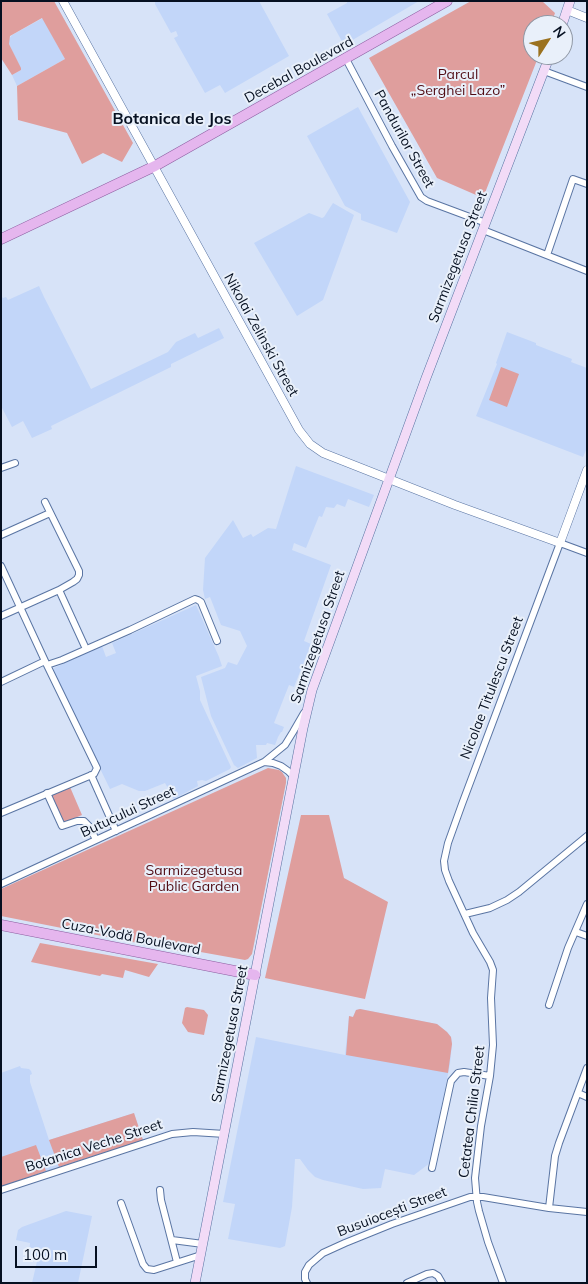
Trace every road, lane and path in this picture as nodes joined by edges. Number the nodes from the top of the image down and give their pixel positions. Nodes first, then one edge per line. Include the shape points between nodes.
1 (63, 1) edge
2 (447, 1) edge
3 (569, 6) edge
4 (587, 18) edge
5 (346, 59) junction
6 (546, 65) edge
7 (544, 71) junction
8 (587, 87) edge
9 (155, 166) junction
10 (587, 184) edge
11 (484, 227) junction
12 (1, 239) edge
13 (547, 255) junction
14 (587, 271) edge
15 (15, 463) dead end
16 (1, 468) edge
17 (587, 470) edge
18 (390, 479) junction
19 (45, 502) dead end
20 (50, 513) junction
21 (1, 535) edge
22 (560, 543) junction
23 (587, 553) edge
24 (1, 566) edge
25 (59, 590) junction
26 (20, 607) junction
27 (1, 616) edge
28 (217, 641) dead end
29 (86, 649) junction
30 (46, 663) junction
31 (1, 682) edge
32 (307, 708) junction
33 (264, 762) junction
34 (94, 773) junction
35 (294, 777) junction
36 (47, 793) junction
37 (1, 813) edge
38 (116, 831) junction
39 (587, 836) edge
40 (96, 840) junction
41 (1, 884) edge
42 (587, 904) edge
43 (465, 914) junction
44 (1, 925) edge
45 (576, 932) junction
46 (587, 936) edge
47 (255, 975) junction
48 (548, 1005) dead end
49 (587, 1068) edge
50 (490, 1076) junction
51 (578, 1093) junction
52 (587, 1097) edge
53 (225, 1134) junction
54 (432, 1168) dead end
55 (1, 1190) edge
56 (160, 1190) dead end
57 (476, 1197) junction
58 (121, 1203) dead end
59 (549, 1208) junction
60 (587, 1212) edge
61 (172, 1240) junction
62 (203, 1244) junction
63 (201, 1254) junction
64 (177, 1262) junction
65 (195, 1283) edge
66 (307, 1283) edge
67 (407, 1283) edge
68 (442, 1283) edge
69 (503, 1283) edge

1 - 9 street, Nikolai Zelinski Street
2 - 5 main road, Decebal Boulevard
3 - 4 street
5 - 9 main road, Decebal Boulevard
5 - 11 street, Pandurilor Street via 421,197
6 - 7 main road, Sarmizegetusa Street
7 - 8 street
7 - 11 main road, Sarmizegetusa Street
9 - 12 main road, Decebal Boulevard
9 - 18 street, Nikolai Zelinski Street via 302,435 322,452
10 - 13 street via 573,179
11 - 13 street, Pandurilor Street
11 - 18 main road, Sarmizegetusa Street
13 - 14 street, Pandurilor Street
15 - 16 street
17 - 22 street, Nicolae Titulescu Street
18 - 22 street, Nikolai Zelinski Street
18 - 32 main road, Sarmizegetusa Street
19 - 20 street
20 - 21 street
20 - 25 street via 79,571 77,579
22 - 23 street
22 - 43 street, Nicolae Titulescu Street via 446,848 445,870
24 - 26 street
25 - 26 street
25 - 29 street
26 - 27 street
26 - 30 street
28 - 29 street via 201,602 196,599
29 - 30 street
30 - 31 street
30 - 34 street via 96,765
32 - 33 street, Butucului Street via 285,745
32 - 35 main road, Sarmizegetusa Street
33 - 35 street via 281,766
33 - 38 street, Butucului Street
34 - 36 street
34 - 38 street
35 - 47 main road, Sarmizegetusa Street
36 - 37 street
36 - 40 street via 62,826 84,821
38 - 40 street, Butucului Street
39 - 43 street via 508,900
40 - 41 street, Butucului Street
42 - 45 street
43 - 50 street, Cetatea Chilia Street via 493,970
44 - 47 main road, Cuza-Vodă Boulevard
45 - 46 street
45 - 48 street
47 - 53 main road, Sarmizegetusa Street
49 - 51 street
50 - 54 street via 464,1072 458,1073 451,1081
50 - 57 street, Cetatea Chilia Street via 476,1166
51 - 52 street
51 - 59 street via 555,1156
53 - 55 street, Botanica Veche Street via 172,1134
53 - 62 main road, Sarmizegetusa Street
56 - 61 street
57 - 59 street, Busuiocești Street
57 - 66 street, Busuiocești Street via 392,1224 323,1253 305,1272
57 - 69 street, Cetatea Chilia Street
58 - 64 street via 147,1269 154,1270
59 - 60 street, Busuiocești Street
61 - 62 street
61 - 64 street
62 - 63 main road, Sarmizegetusa Street
63 - 64 street
63 - 65 main road, Sarmizegetusa Street
67 - 68 street via 434,1273

